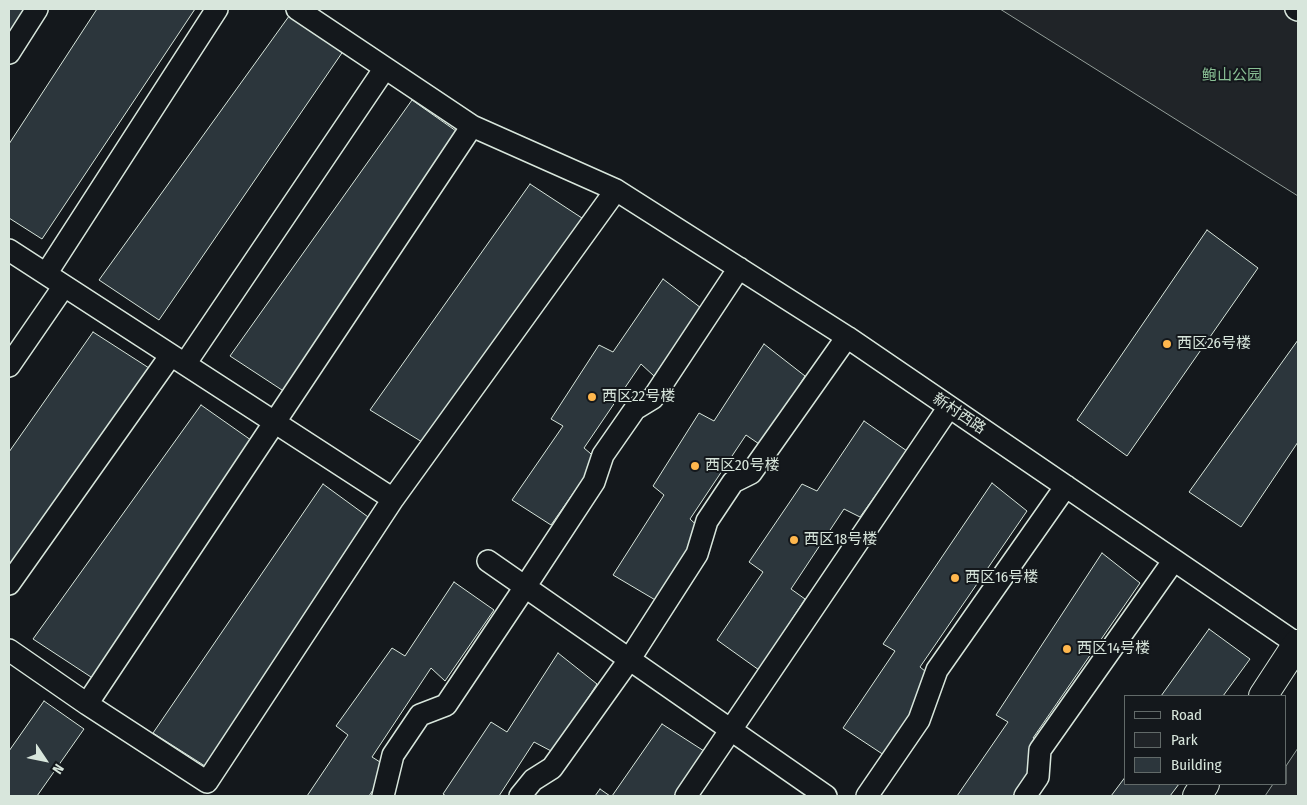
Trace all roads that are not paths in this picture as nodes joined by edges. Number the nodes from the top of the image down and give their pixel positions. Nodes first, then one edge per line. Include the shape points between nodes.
1 (37, 9) edge
2 (217, 9) edge
3 (297, 9) edge
4 (9, 52) edge
5 (385, 68) junction
6 (472, 126) junction
7 (616, 190) junction
8 (9, 250) edge
9 (739, 268) junction
10 (46, 274) junction
11 (64, 286) junction
12 (847, 337) junction
13 (178, 360) junction
14 (9, 366) edge
15 (949, 407) junction
16 (275, 423) junction
17 (1066, 486) junction
18 (393, 499) junction
19 (1174, 560) junction
20 (488, 561) dead end
21 (9, 584) edge
22 (525, 587) junction
23 (1298, 644) edge
24 (9, 650) edge
25 (629, 660) junction
26 (1264, 695) edge
27 (87, 704) junction
28 (730, 729) junction
29 (1204, 785) edge
30 (382, 796) edge
31 (520, 796) edge
32 (686, 796) edge
33 (826, 796) edge
34 (867, 796) edge
35 (1025, 796) edge
36 (1197, 796) edge

1 - 4 street
2 - 10 street
3 - 5 street, 新村西路
5 - 6 street, 新村西路
5 - 13 street
6 - 7 street, 新村西路
6 - 16 street
7 - 9 street, 新村西路
7 - 18 street
8 - 10 street
9 - 12 street, 新村西路
9 - 22 street via 653,398 635,409 603,455 594,482
10 - 11 street
11 - 13 street
11 - 14 street
12 - 15 street, 新村西路
12 - 25 street via 751,473 733,482 707,521 696,554
13 - 16 street
13 - 21 street
15 - 17 street, 新村西路
15 - 28 street
16 - 18 street
16 - 27 street
17 - 19 street, 新村西路
17 - 34 street via 937,670 919,720
18 - 27 street via 207,782
19 - 23 street, 新村西路
19 - 35 street via 1040,750 1038,777
20 - 22 street
22 - 25 street
22 - 30 street via 446,705 420,715 393,755
23 - 26 street
24 - 27 street
25 - 28 street
25 - 31 street via 552,768 533,780
28 - 32 street
28 - 33 street
29 - 36 street

